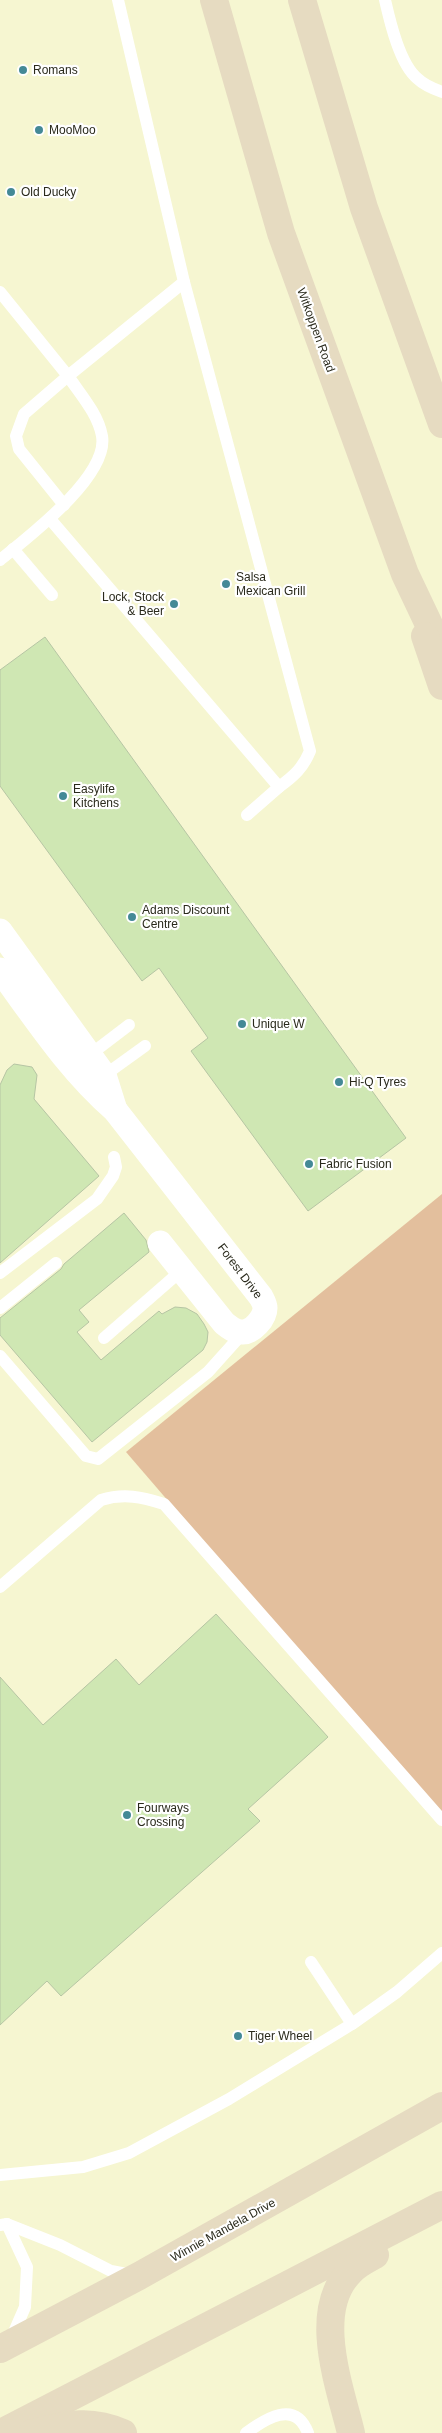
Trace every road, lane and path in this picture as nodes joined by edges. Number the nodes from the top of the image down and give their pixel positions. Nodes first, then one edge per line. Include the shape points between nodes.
1 (118, 0) edge
2 (214, 0) edge
3 (302, 0) edge
4 (385, 0) edge
5 (442, 92) edge
6 (184, 282) junction
7 (0, 292) edge
8 (68, 376) junction
9 (442, 424) edge
10 (64, 505) junction
11 (50, 519) junction
12 (13, 549) junction
13 (0, 560) edge
14 (405, 574) junction
15 (52, 595) dead end
16 (442, 652) edge
17 (442, 686) edge
18 (279, 787) junction
19 (247, 815) dead end
20 (0, 931) edge
21 (0, 970) edge
22 (129, 1025) dead end
23 (145, 1046) dead end
24 (82, 1060) junction
25 (97, 1081) junction
26 (114, 1157) dead end
27 (160, 1243) dead end
28 (56, 1263) dead end
29 (182, 1270) junction
30 (0, 1273) edge
31 (0, 1308) edge
32 (243, 1332) junction
33 (104, 1338) dead end
34 (0, 1356) edge
35 (0, 1587) edge
36 (442, 1820) edge
37 (442, 1953) edge
38 (311, 1962) dead end
39 (352, 2024) junction
40 (442, 2106) edge
41 (0, 2175) edge
42 (442, 2205) edge
43 (442, 2218) edge
44 (3, 2224) edge
45 (139, 2276) junction
46 (5, 2346) edge
47 (1, 2433) edge
48 (32, 2433) edge
49 (123, 2433) edge
50 (246, 2433) edge
51 (308, 2433) edge
52 (351, 2433) edge

1 - 6 lane
2 - 14 main road, Witkoppen Road via 281,233
3 - 9 main road via 364,208
4 - 5 lane via 408,67 417,79
6 - 8 lane
6 - 18 lane via 310,751 296,774
7 - 8 lane
8 - 10 lane via 95,416 102,437 101,449 88,476
8 - 10 lane via 24,414 16,436 19,449
10 - 11 lane
11 - 12 lane
11 - 18 lane
12 - 13 lane
12 - 15 lane
14 - 16 main road, Witkoppen Road
14 - 17 main road
18 - 19 lane
20 - 24 street, Forest Drive
21 - 24 street, Forest Drive
22 - 24 lane
23 - 25 lane
24 - 25 street, Forest Drive
25 - 32 street, Forest Drive via 114,1110 261,1297 264,1313 249,1331
26 - 30 lane via 116,1167 113,1176 97,1198
27 - 29 street
28 - 31 lane
29 - 32 street via 224,1323
29 - 33 lane
32 - 34 lane via 208,1372 98,1460 86,1456
35 - 36 lane via 101,1500 132,1496 164,1504
37 - 39 lane via 397,1992
38 - 39 lane
39 - 41 lane via 229,2099 129,2153 83,2167
40 - 45 main road, Winnie Mandela Drive
42 - 47 main road
43 - 52 main road via 358,2265 348,2273 338,2289 329,2328
44 - 45 lane via 60,2245 111,2270
44 - 46 lane via 27,2268 24,2307
45 - 46 main road, Winnie Mandela Drive
48 - 49 main road via 74,2423 90,2423
50 - 51 lane via 274,2415 286,2414 297,2418

